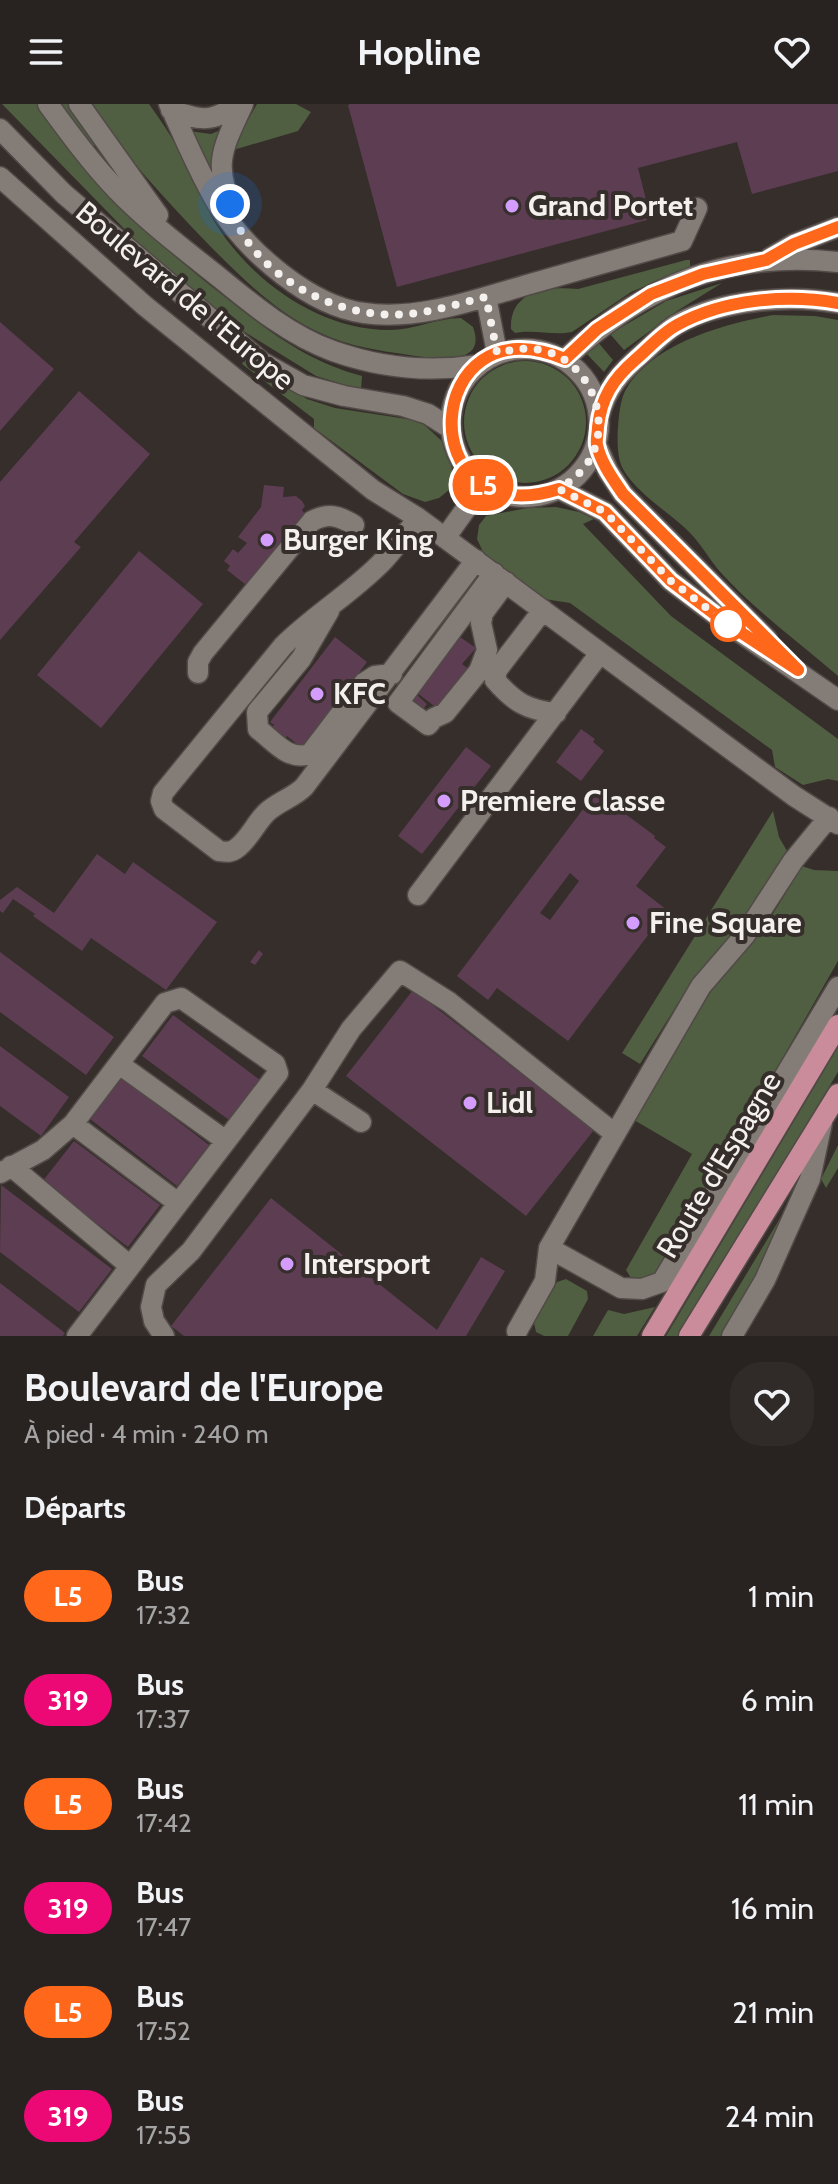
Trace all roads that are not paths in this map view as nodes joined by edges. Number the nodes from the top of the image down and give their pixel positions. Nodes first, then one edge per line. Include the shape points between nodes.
1 (48, 104) edge
2 (79, 104) edge
3 (240, 104) edge
4 (170, 107) edge
5 (0, 129) edge
6 (0, 177) edge
7 (697, 208) dead end
8 (838, 227) edge
9 (244, 237) junction
10 (185, 250) junction
11 (766, 260) junction
12 (838, 262) edge
13 (486, 297) junction
14 (838, 303) edge
15 (497, 353) junction
16 (565, 359) junction
17 (477, 365) junction
18 (599, 417) junction
19 (450, 428) junction
20 (596, 444) junction
21 (483, 485) junction
22 (559, 489) junction
23 (418, 518) junction
24 (354, 525) dead end
25 (445, 538) junction
26 (476, 560) junction
27 (500, 578) junction
28 (333, 604) junction
29 (543, 610) junction
30 (600, 653) junction
31 (798, 670) junction
32 (198, 673) dead end
33 (392, 674) junction
34 (838, 700) edge
35 (556, 713) junction
36 (833, 821) edge
37 (418, 895) dead end
38 (838, 987) edge
39 (838, 1025) edge
40 (119, 1064) junction
41 (312, 1090) junction
42 (838, 1094) edge
43 (822, 1120) junction
44 (361, 1122) dead end
45 (73, 1124) junction
46 (615, 1134) junction
47 (226, 1141) junction
48 (6, 1170) edge
49 (178, 1203) junction
50 (549, 1248) junction
51 (130, 1266) junction
52 (517, 1331) dead end
53 (77, 1336) edge
54 (164, 1336) edge
55 (652, 1336) edge
56 (689, 1336) edge
57 (732, 1336) edge

1 - 10 street, Boulevard de l'Europe via 118,191
2 - 10 street
3 - 4 street via 201,121
3 - 9 street via 220,161
4 - 9 street via 220,209
5 - 19 street, Boulevard de l'Europe via 64,194 262,362 303,385 403,406
6 - 23 street, Boulevard de l'Europe via 145,306 373,490
7 - 13 street via 682,241
8 - 11 street
9 - 13 street via 287,278 362,313 405,315
10 - 17 street, Boulevard de l'Europe via 253,305 331,350 410,369
11 - 12 street
11 - 16 street via 703,274 651,294 597,329
13 - 15 street
14 - 18 street via 770,299 718,309 676,325 613,381
15 - 16 street, Boulevard de l'Europe via 543,350
15 - 17 street, Boulevard de l'Europe
16 - 18 street via 594,395
17 - 19 street, Boulevard de l'Europe via 452,403
18 - 20 street
19 - 21 street via 462,463
20 - 22 street via 575,478
20 - 31 street via 623,494
21 - 22 street via 511,496 536,497
21 - 25 street
22 - 31 street via 605,512 671,581
23 - 25 street, Boulevard de l'Europe
23 - 28 street via 383,561
24 - 32 street via 339,516 312,521 203,653
25 - 26 street, Boulevard de l'Europe
26 - 27 street, Boulevard de l'Europe
26 - 33 street
27 - 27 street via 483,613 487,650 479,671 445,713 428,725 398,703
27 - 29 street, Boulevard de l'Europe
28 - 33 street via 301,659 257,712 258,729 291,756 310,754 364,683
28 - 33 street via 283,646 163,793 164,809 219,851 238,848 266,813 304,787
29 - 30 street, Boulevard de l'Europe
29 - 35 street via 497,670 495,680 511,698 534,711
30 - 35 street
30 - 36 street, Boulevard de l'Europe
31 - 34 street
35 - 37 street
36 - 46 street via 793,861 745,935 701,986
38 - 50 street via 662,1282 642,1289 621,1288
39 - 55 main road, Route d'Espagne
40 - 45 street
40 - 47 street
40 - 47 street via 165,1003 181,998 275,1064 278,1073
41 - 44 street
41 - 46 street via 351,1029 400,971 449,1002
41 - 54 street via 191,1251 156,1285 151,1307
42 - 43 main road
43 - 56 main road
43 - 57 street via 810,1179 765,1280
45 - 48 street via 43,1150
45 - 49 street
46 - 50 street
47 - 49 street
48 - 51 street
49 - 51 street
50 - 52 street via 545,1281
51 - 53 street

